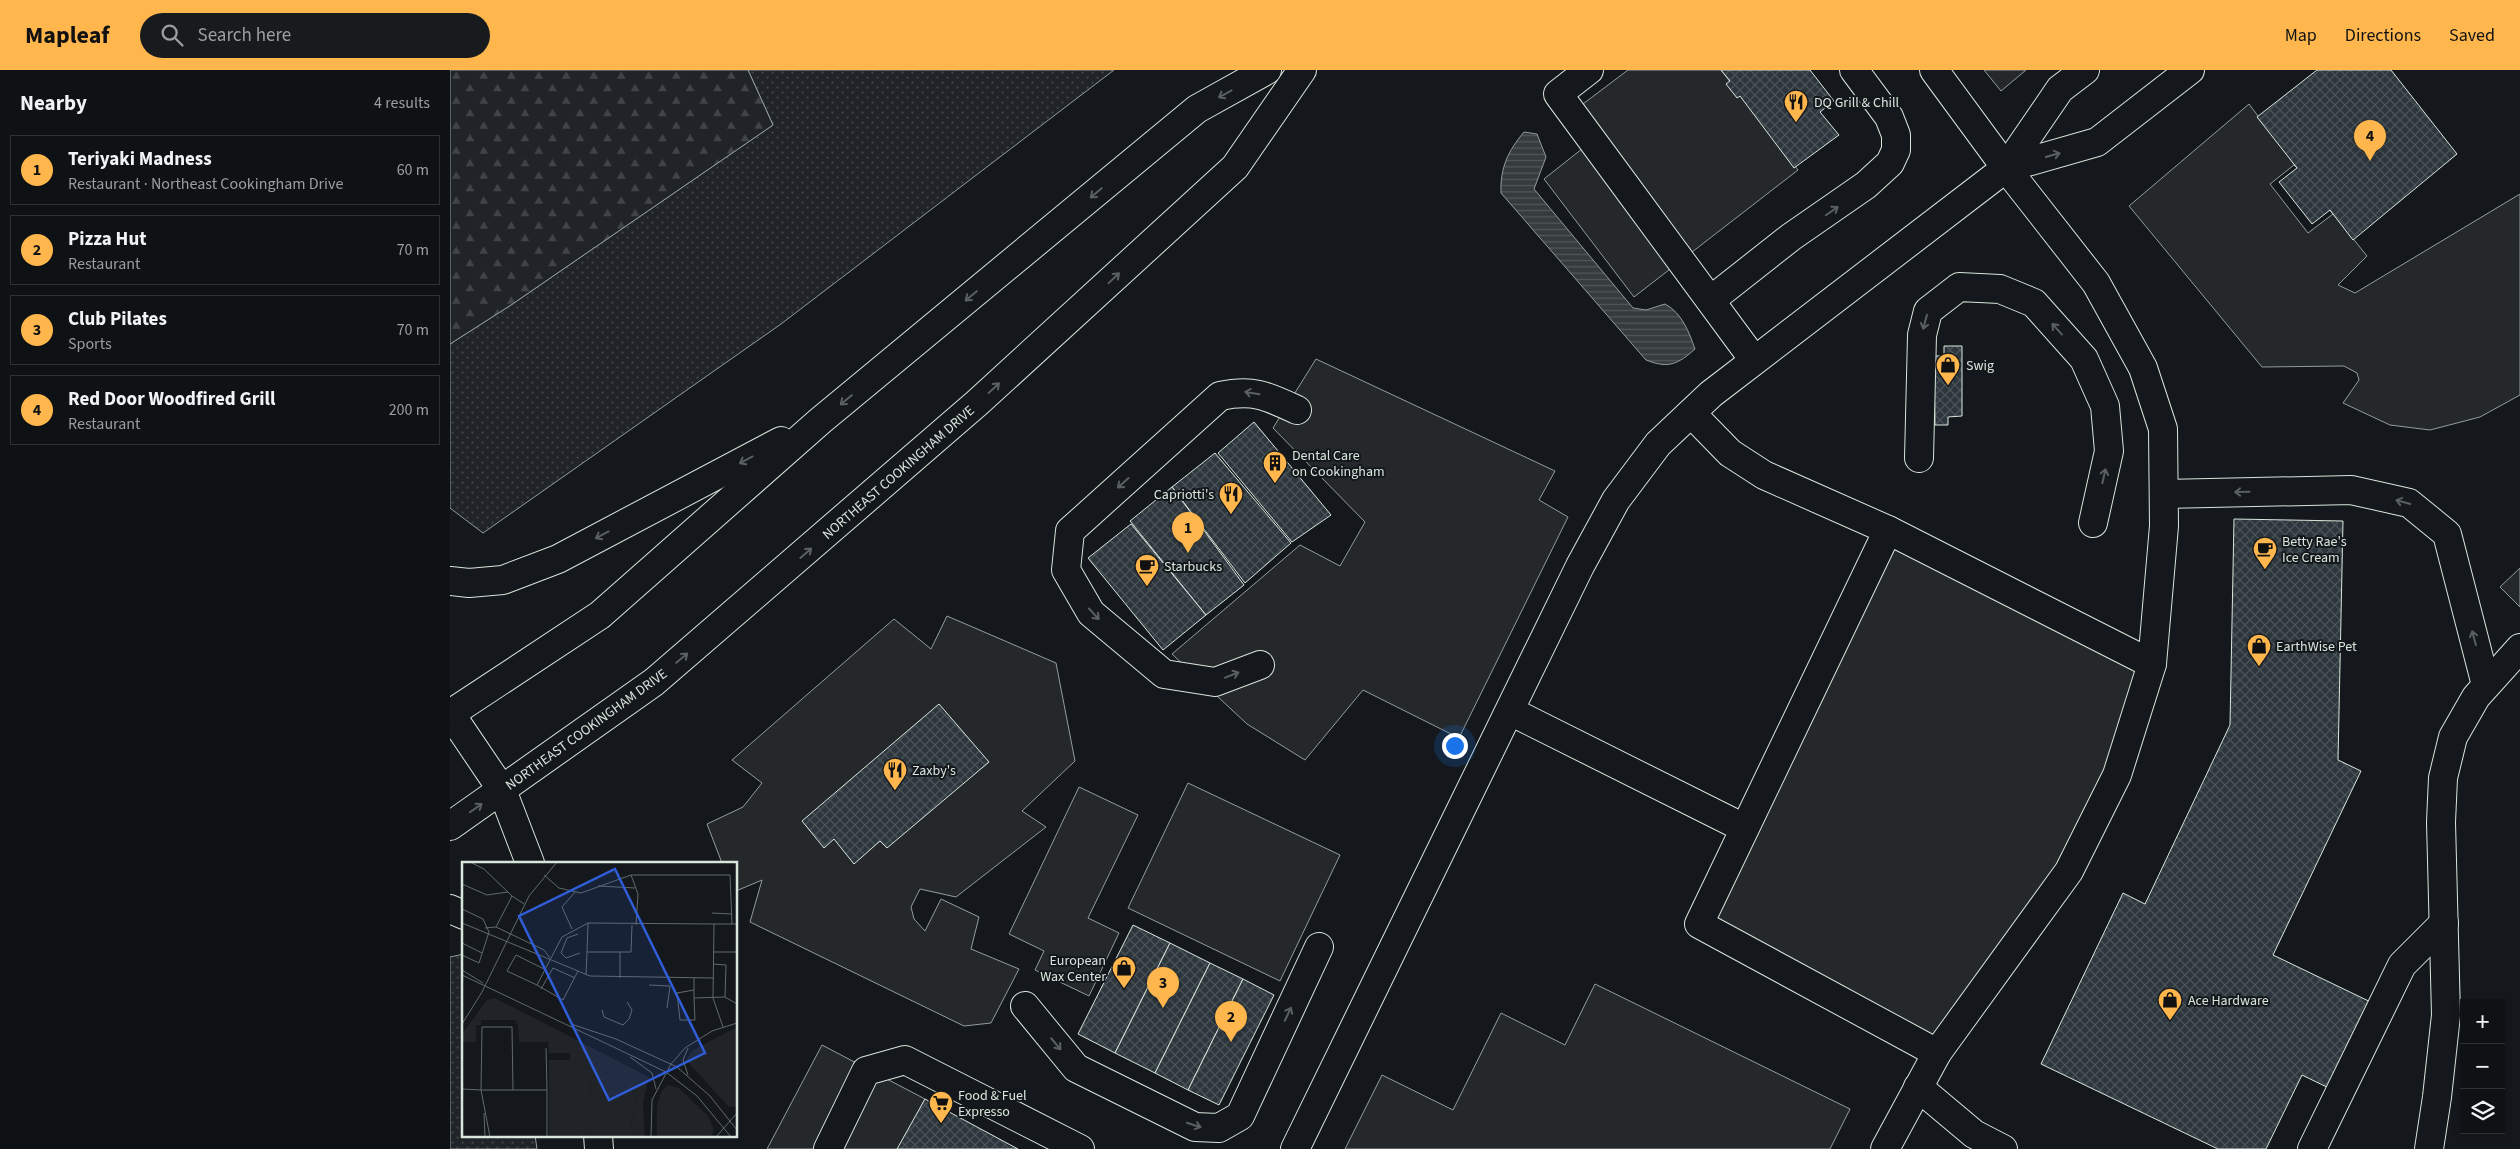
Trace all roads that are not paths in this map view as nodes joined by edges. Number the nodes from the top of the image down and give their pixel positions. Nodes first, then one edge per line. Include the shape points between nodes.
1 (1267, 70) edge
2 (1302, 70) edge
3 (1589, 70) edge
4 (1854, 70) edge
5 (1934, 70) edge
6 (2085, 70) edge
7 (2190, 70) edge
8 (2006, 168) junction
9 (1711, 300) junction
10 (1754, 360) junction
11 (1297, 410) dead end
12 (1691, 413) junction
13 (820, 421) junction
14 (1919, 458) dead end
15 (2164, 494) junction
16 (2093, 523) dead end
17 (1888, 530) junction
18 (450, 581) edge
19 (2520, 648) edge
20 (2152, 664) junction
21 (1260, 665) dead end
22 (2486, 685) junction
23 (1510, 711) junction
24 (450, 714) edge
25 (502, 790) junction
26 (450, 826) edge
27 (1744, 828) junction
28 (530, 862) edge
29 (450, 909) edge
30 (462, 914) edge
31 (2444, 923) junction
32 (1320, 948) dead end
33 (1025, 1006) dead end
34 (1938, 1053) junction
35 (1918, 1087) junction
36 (598, 1136) edge
37 (599, 1149) edge
38 (828, 1149) edge
39 (1080, 1149) edge
40 (1295, 1149) edge
41 (1885, 1149) edge
42 (2003, 1149) edge
43 (2312, 1149) edge
44 (2429, 1149) edge

1 -> 13 main road via 1197,109
25 -> 2 main road, NORTHEAST COOKINGHAM DRIVE via 654,682 977,403 1235,167
3 - 9 main road via 1558,94
9 -> 4 main road via 1791,237 1866,186 1890,163 1896,150 1896,135 1889,117
5 - 8 main road
6 - 8 main road via 2060,90
8 -> 7 main road via 2097,142
8 - 10 main road
8 - 15 main road via 2096,283 2143,368 2164,429
9 - 10 main road
10 - 12 main road
11 -> 21 main road via 1265,396 1241,392 1220,396 1070,531 1066,570 1091,613 1164,674 1214,682
12 - 17 main road via 1730,453 1764,475
12 - 23 main road via 1658,444 1616,500 1580,566
13 -> 18 main road via 558,559 502,580
13 - 24 main road via 600,615
16 -> 14 main road via 2109,452 2105,406 2084,359 2034,303 2000,289 1959,287 1928,311 1922,335
15 - 20 main road
22 -> 15 main road via 2447,534 2409,503 2351,490
17 - 20 main road
17 - 27 main road
19 - 22 main road
20 - 34 main road via 2117,775 2069,871
22 - 31 main road via 2453,737 2443,778
23 - 27 main road
23 - 40 main road
24 - 25 main road
26 -> 25 main road, NORTHEAST COOKINGHAM DRIVE
25 - 28 main road
27 - 34 main road via 1699,924
29 - 30 main road
31 - 43 main road via 2402,965
31 - 44 main road via 2446,1015
33 -> 32 main road via 1076,1068 1195,1127 1219,1128 1240,1116
34 - 35 main road
35 - 41 main road
35 - 42 main road via 1974,1134
36 - 37 main road
38 - 39 main road via 866,1070 905,1060

